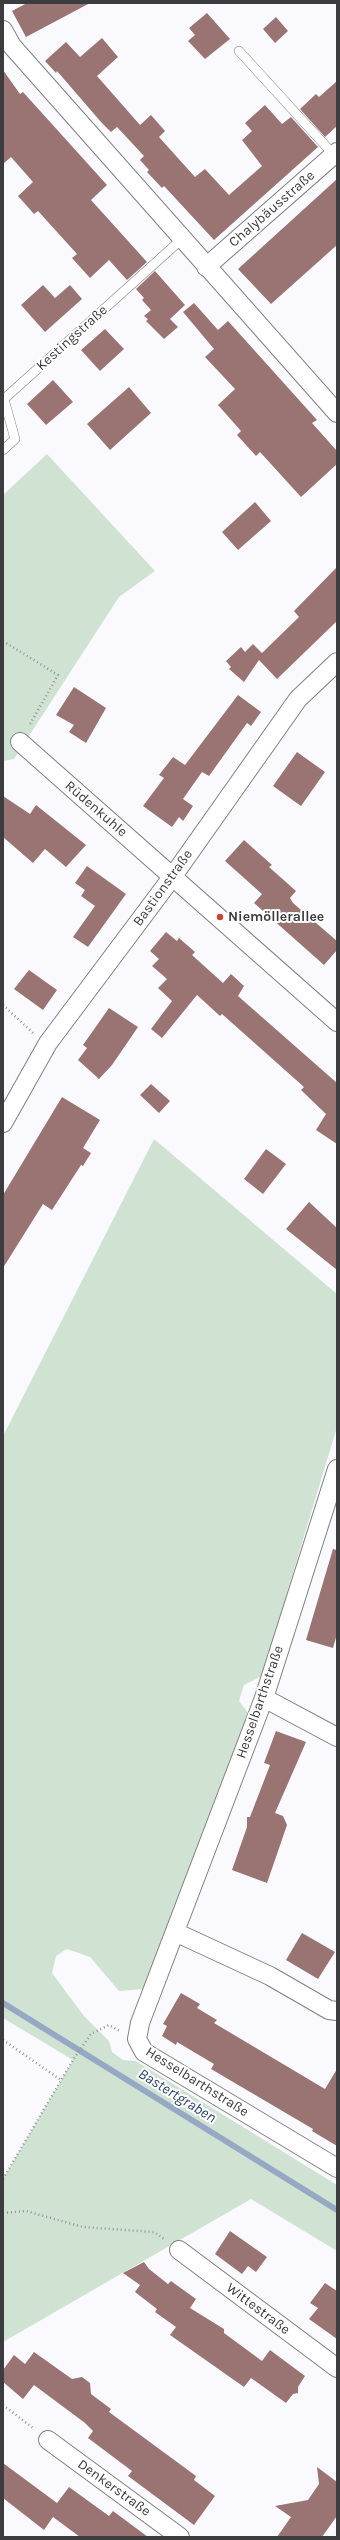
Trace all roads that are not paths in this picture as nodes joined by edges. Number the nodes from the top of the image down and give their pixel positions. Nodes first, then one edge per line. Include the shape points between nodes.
1 (3, 30) edge
2 (239, 51) dead end
3 (335, 154) edge
4 (183, 238) junction
5 (206, 267) junction
6 (337, 413) edge
7 (3, 450) edge
8 (337, 662) edge
9 (20, 742) road end
10 (173, 876) junction
11 (337, 1022) edge
12 (3, 1123) edge
13 (337, 1469) edge
14 (264, 1698) junction
15 (337, 1737) edge
16 (175, 1932) junction
17 (337, 2011) edge
18 (337, 2168) edge
19 (179, 2250) road end
20 (337, 2368) edge
21 (48, 2440) road end
22 (180, 2537) edge

1 - 4 street via 12,46
2 - 3 lane
3 - 5 street, Chalybäusstraße
4 - 5 street
4 - 7 lane, Kestingstraße via 4,398 15,439
5 - 6 street
8 - 10 street, Bastionstraße via 298,699
9 - 10 street, Rüdenkuhle
10 - 11 street
10 - 12 street, Bastionstraße via 46,1046
13 - 14 street, Hesselbarthstraße
14 - 15 street
14 - 16 street, Hesselbarthstraße
16 - 17 street via 270,1976 329,2010
16 - 18 street, Hesselbarthstraße via 140,2023 137,2039 144,2052
19 - 20 street, Wittestraße
21 - 22 street, Denkerstraße

